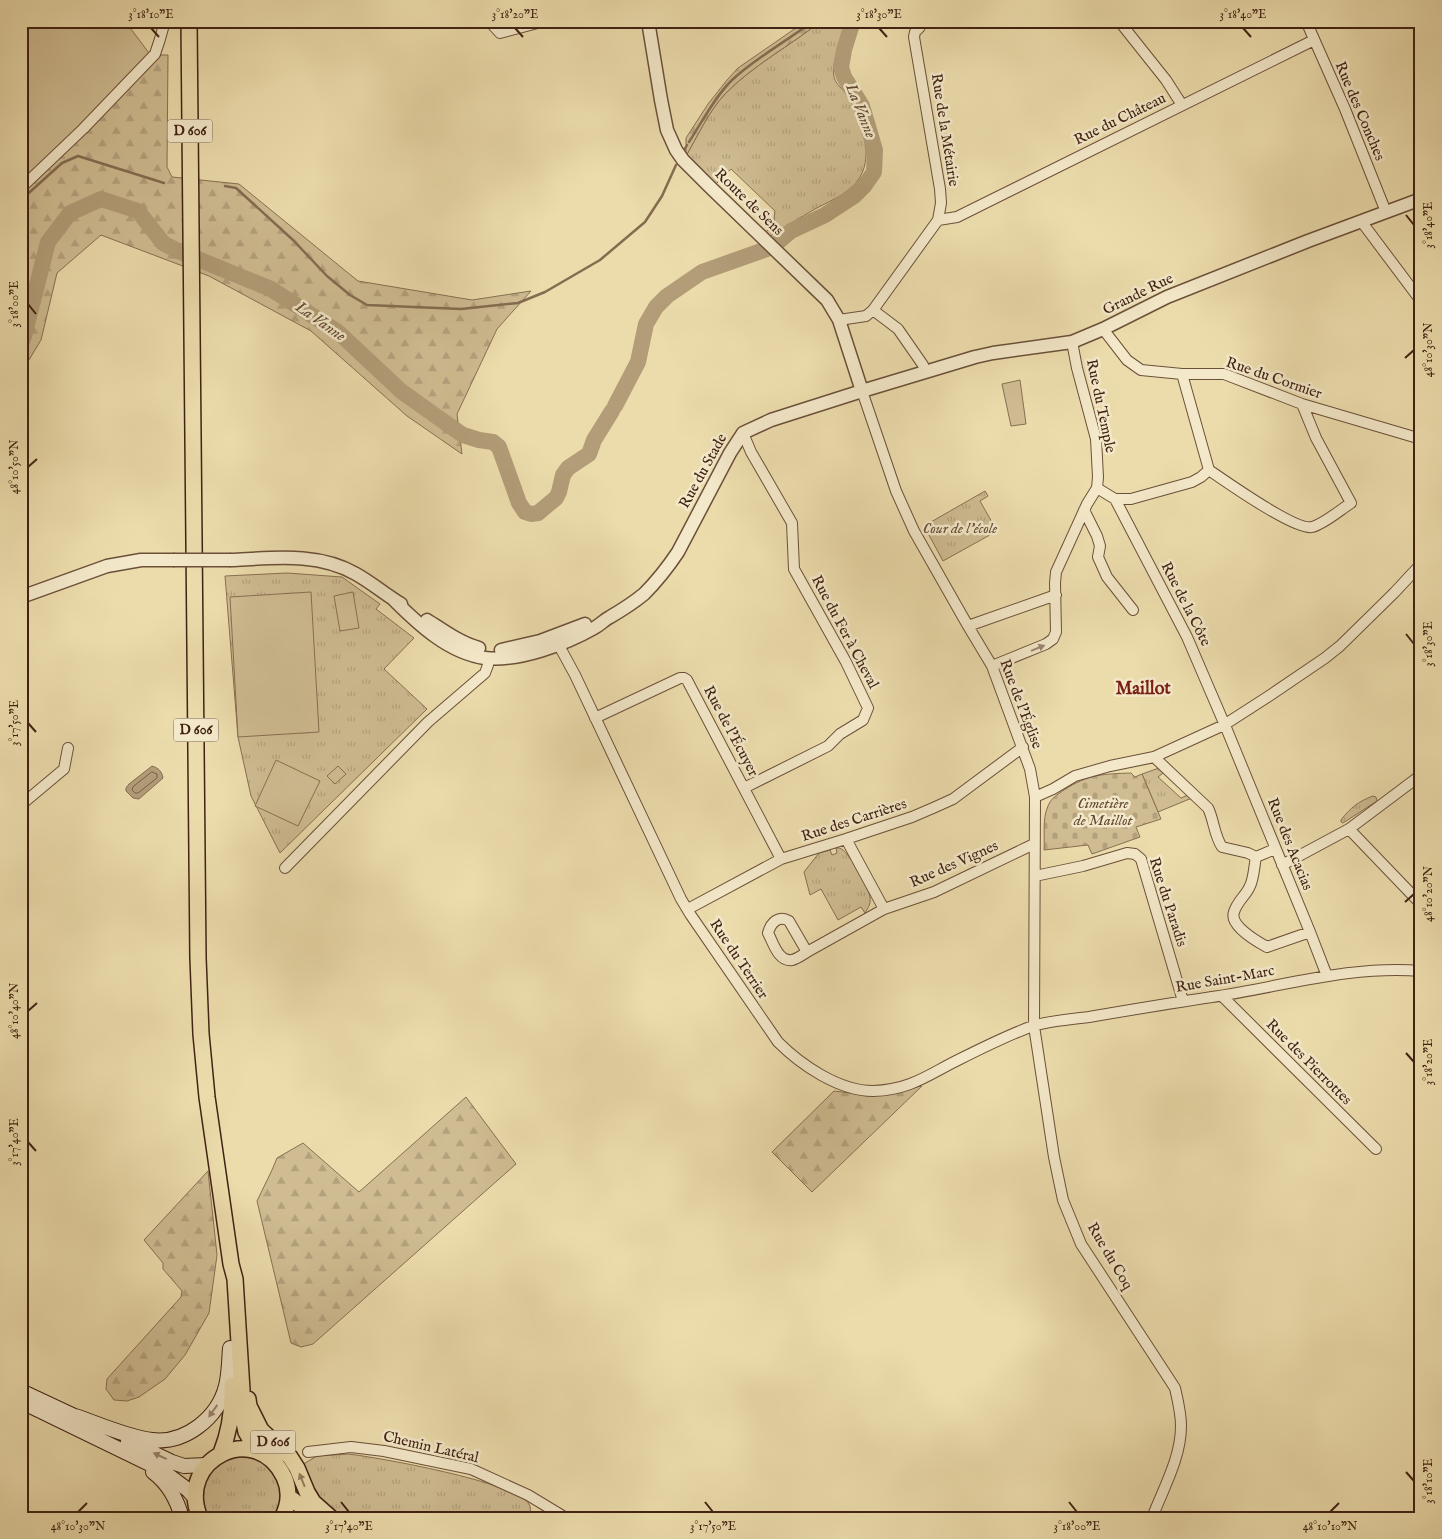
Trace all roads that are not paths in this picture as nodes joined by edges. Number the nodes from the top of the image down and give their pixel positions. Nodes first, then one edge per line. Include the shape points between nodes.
1 (165, 21) edge
2 (189, 21) edge
3 (489, 21) edge
4 (545, 21) edge
5 (648, 21) edge
6 (1119, 21) edge
7 (1306, 21) edge
8 (920, 27) dead end
9 (1314, 40) junction
10 (1182, 105) junction
11 (21, 188) edge
12 (1421, 199) edge
13 (1386, 212) junction
14 (938, 220) junction
15 (1361, 221) junction
16 (1421, 301) edge
17 (873, 310) junction
18 (839, 320) junction
19 (1103, 329) junction
20 (1072, 342) junction
21 (925, 372) junction
22 (1182, 374) junction
23 (862, 391) junction
24 (1302, 404) junction
25 (744, 433) junction
26 (1421, 439) edge
27 (1209, 470) junction
28 (1097, 488) junction
29 (1115, 499) junction
30 (1084, 510) junction
31 (1421, 564) edge
32 (1056, 595) junction
33 (21, 597) edge
34 (1133, 610) dead end
35 (968, 626) junction
36 (556, 640) junction
37 (488, 654) junction
38 (992, 666) junction
39 (596, 718) junction
40 (1224, 724) junction
41 (1023, 747) junction
42 (68, 748) dead end
43 (1154, 757) junction
44 (1421, 775) edge
45 (744, 788) junction
46 (1035, 797) junction
47 (21, 804) edge
48 (1349, 829) junction
49 (846, 839) junction
50 (1034, 844) junction
51 (1275, 849) junction
52 (1256, 857) junction
53 (781, 859) junction
54 (1282, 865) junction
55 (285, 868) dead end
56 (1035, 876) junction
57 (1419, 900) edge
58 (688, 909) junction
59 (884, 909) junction
60 (1310, 932) junction
61 (807, 952) dead end
62 (1421, 971) edge
63 (1327, 976) junction
64 (1222, 996) junction
65 (1183, 1001) junction
66 (1034, 1026) junction
67 (1376, 1149) dead end
68 (235, 1351) junction
69 (21, 1391) edge
70 (21, 1402) edge
71 (75, 1416) junction
72 (124, 1451) junction
73 (257, 1451) junction
74 (308, 1452) dead end
75 (222, 1453) junction
76 (206, 1465) junction
77 (288, 1496) junction
78 (195, 1498) junction
79 (182, 1518) edge
80 (200, 1518) edge
81 (282, 1518) edge
82 (316, 1518) edge
83 (331, 1518) edge
84 (566, 1518) edge
85 (1152, 1518) edge

1 - 11 street via 154,54
2 - 68 main road, D 606 via 199,977 207,1097 231,1264 228,1282
3 - 4 street via 500,33
5 - 18 street, Route de Sens via 661,100 668,130 679,155 827,300
6 - 10 street
7 - 9 street, Rue des Conches
8 - 14 street, Rue de la Métairie via 914,37 940,188
9 - 10 street, Rue du Château
9 - 13 street, Rue des Conches
10 - 14 street, Rue du Château via 957,217
12 - 13 street, Grande Rue
13 - 15 street, Grande Rue
14 - 17 street
15 - 16 street
15 - 19 street, Grande Rue via 1167,297
17 - 18 street via 866,316
17 - 21 street via 898,329
18 - 23 street, Route de Sens
19 - 20 street, Grande Rue
19 - 22 street, Rue du Cormier via 1127,360 1141,370
20 - 21 street, Grande Rue via 993,353
20 - 28 street, Rue du Temple via 1096,439
21 - 23 street, Grande Rue
22 - 24 street, Rue du Cormier via 1224,374
22 - 27 street
23 - 25 street, Rue du Stade via 771,420
23 - 35 street, Rue de l'Église via 910,523
24 - 26 street, Rue du Cormier
24 - 27 street via 1316,438 1351,503 1312,527 1300,526
25 - 36 street, Rue du Stade via 670,565 643,594 595,628
25 - 45 street, Rue du Fer à Cheval via 751,452 792,523 794,569 868,708 860,723 840,734 828,746
27 - 29 street via 1192,482 1130,499
28 - 29 street
28 - 30 street, Rue du Temple
29 - 40 street, Rue de la Côte via 1187,637
30 - 32 street, Rue du Temple via 1056,572
30 - 34 street via 1097,536 1098,556 1107,577
31 - 40 street via 1340,646
32 - 35 street
38 -> 32 street, Rue du Temple via 1052,639 1056,632
33 - 37 street, Rue du Stade, bridge via 107,566 141,560 301,558 335,564 355,573 447,644 469,654
35 - 38 street, Rue de l'Église
36 - 37 street, Rue du Stade via 523,656
36 - 39 street, Rue du Terrier
37 - 55 street via 485,672 428,722
38 - 41 street, Rue de l'Église
39 - 45 street, Rue de l’Écuyer via 684,678
39 - 58 street, Rue du Terrier
40 - 43 street
40 - 51 street, Rue des Acacias
41 - 46 street, Rue de l'Église
41 - 49 street, Rue des Carrières via 952,799 912,817
42 - 47 street via 64,769
43 - 46 street via 1074,776
43 - 52 street via 1208,808 1222,847
44 - 48 street
45 - 53 street, Rue de l’Écuyer
46 - 50 street, Rue de l'Église
48 - 54 street
48 - 57 street
49 - 53 street, Rue des Carrières
49 - 59 street
50 - 56 street, Rue de l'Église
50 - 59 street, Rue des Vignes via 934,892
51 - 52 street
51 - 54 street, Rue des Acacias
52 - 60 street via 1250,887 1233,913 1235,924 1267,947
53 - 58 street, Rue des Carrières
54 - 60 street, Rue des Acacias
56 - 65 street, Rue du Paradis via 1127,853 1138,856
56 - 66 street, Rue de l'Église
58 - 66 street, Rue du Terrier via 778,1042 805,1064 846,1086 873,1090 916,1083
59 - 61 street, Rue des Vignes
60 - 63 street, Rue des Acacias
62 - 63 street, Rue Saint-Marc via 1397,969
63 - 64 street, Rue Saint-Marc
64 - 65 street, Rue Saint-Marc
64 - 67 street, Rue des Pierrottes
65 - 66 street, Rue Saint-Marc
66 - 85 street, Rue du Coq via 1063,1200 1082,1244 1175,1388 1181,1413 1179,1445
68 -> 71 main road via 226,1387 217,1406 192,1432 173,1439 153,1440
68 - 73 main road, D 606 via 246,1432
68 - 75 main road, D 606 via 233,1400
83 -> 68 main road, D 606 via 313,1502 290,1457 261,1430 255,1420
69 - 71 main road
70 - 72 main road
76 -> 71 main road via 184,1466 172,1462
72 - 78 main road via 168,1474
72 - 79 main road via 161,1478 180,1507
73 - 75 main road via 239,1449
73 - 77 main road via 280,1469 287,1482
74 - 84 street, Chemin Latéral via 352,1446 471,1469 528,1495
75 - 76 main road
76 - 78 main road via 198,1480
77 - 81 main road
77 - 82 main road
78 - 80 main road

